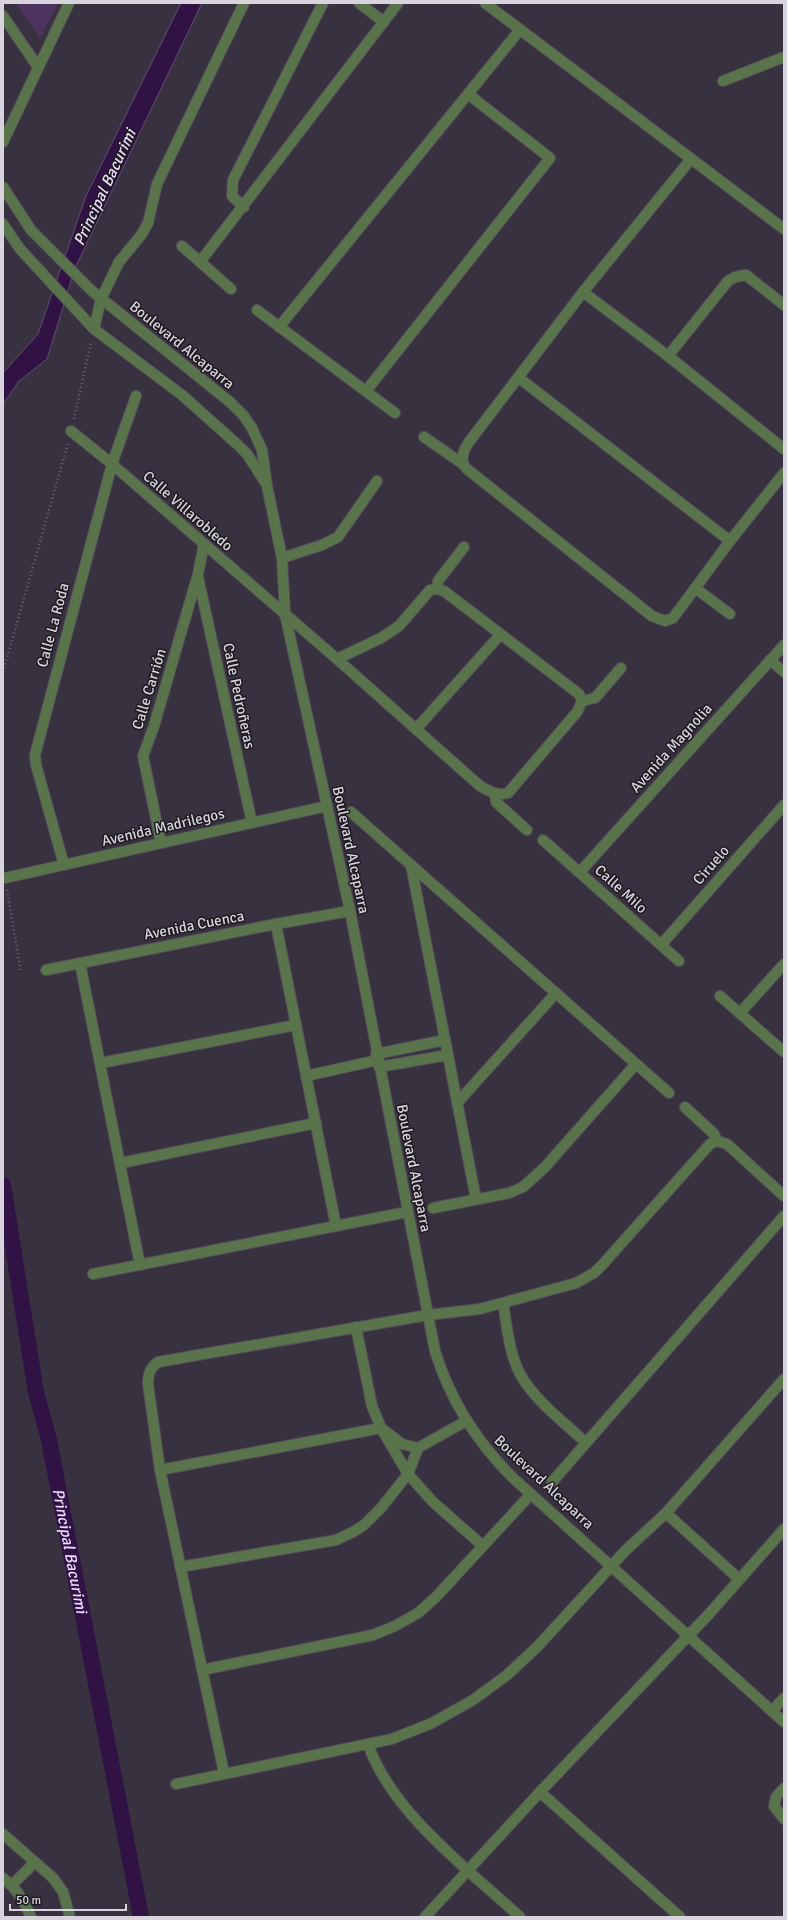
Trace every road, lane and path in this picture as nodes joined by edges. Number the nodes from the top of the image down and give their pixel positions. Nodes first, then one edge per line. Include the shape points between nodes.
1 (69, 3) edge
2 (244, 3) edge
3 (323, 3) edge
4 (359, 3) edge
5 (398, 3) edge
6 (485, 3) edge
7 (3, 16) edge
8 (384, 22) junction
9 (519, 31) junction
10 (784, 57) edge
11 (38, 66) junction
12 (723, 81) dead end
13 (468, 94) junction
14 (3, 142) edge
15 (691, 159) junction
16 (3, 187) edge
17 (244, 207) junction
18 (3, 224) edge
19 (784, 229) edge
20 (182, 246) dead end
21 (200, 262) junction
22 (231, 289) dead end
23 (583, 292) junction
24 (101, 299) junction
25 (784, 305) edge
26 (257, 310) dead end
27 (279, 327) junction
28 (94, 329) junction
29 (668, 356) junction
30 (518, 378) junction
31 (366, 391) junction
32 (136, 396) dead end
33 (394, 413) dead end
34 (71, 431) junction
35 (424, 437) dead end
36 (784, 449) edge
37 (112, 464) junction
38 (463, 464) junction
39 (784, 473) edge
40 (377, 481) dead end
41 (267, 486) junction
42 (730, 541) junction
43 (204, 544) junction
44 (464, 547) dead end
45 (282, 558) junction
46 (198, 574) junction
47 (437, 588) junction
48 (695, 588) junction
49 (285, 614) junction
50 (730, 614) dead end
51 (500, 635) junction
52 (784, 645) edge
53 (337, 659) junction
54 (770, 660) junction
55 (621, 668) dead end
56 (3, 672) edge
57 (784, 672) edge
58 (582, 701) junction
59 (416, 729) junction
60 (495, 794) junction
61 (784, 805) edge
62 (327, 806) junction
63 (351, 812) dead end
64 (252, 823) junction
65 (528, 830) dead end
66 (543, 840) dead end
67 (161, 843) junction
68 (64, 865) junction
69 (411, 865) junction
70 (580, 872) junction
71 (5, 878) joint
72 (350, 911) junction
73 (276, 924) junction
74 (660, 945) junction
75 (679, 961) dead end
76 (80, 963) junction
77 (784, 964) edge
78 (46, 970) dead end
79 (21, 972) dead end
80 (556, 993) junction
81 (720, 996) dead end
82 (740, 1013) junction
83 (296, 1025) junction
84 (445, 1040) junction
85 (784, 1052) edge
86 (448, 1055) junction
87 (378, 1060) junction
88 (101, 1063) junction
89 (636, 1064) junction
90 (306, 1076) junction
91 (669, 1093) dead end
92 (457, 1103) junction
93 (685, 1107) dead end
94 (316, 1123) junction
95 (717, 1141) junction
96 (121, 1163) junction
97 (784, 1196) edge
98 (476, 1199) junction
99 (433, 1208) dead end
100 (407, 1212) junction
101 (784, 1216) edge
102 (336, 1226) junction
103 (140, 1265) junction
104 (93, 1274) dead end
105 (503, 1303) junction
106 (428, 1315) junction
107 (356, 1326) junction
108 (784, 1379) edge
109 (466, 1421) junction
110 (381, 1428) junction
111 (586, 1443) junction
112 (418, 1448) junction
113 (160, 1470) junction
114 (408, 1474) junction
115 (552, 1482) dead end
116 (531, 1494) junction
117 (666, 1513) junction
118 (784, 1529) edge
119 (483, 1546) junction
120 (613, 1566) junction
121 (180, 1567) junction
122 (739, 1579) junction
123 (688, 1634) junction
124 (202, 1670) junction
125 (784, 1698) edge
126 (772, 1711) junction
127 (784, 1722) edge
128 (368, 1744) junction
129 (224, 1774) junction
130 (176, 1784) dead end
131 (784, 1788) edge
132 (540, 1792) junction
133 (784, 1819) edge
134 (3, 1834) edge
135 (35, 1862) junction
136 (469, 1870) junction
137 (3, 1878) edge
138 (12, 1885) junction
139 (31, 1917) edge
140 (70, 1917) edge
141 (425, 1917) edge
142 (520, 1917) edge
143 (680, 1917) edge

1 - 11 street
2 - 24 street via 157,184 148,223 119,262
3 - 17 street via 233,180 232,196
4 - 8 street
5 - 8 street
6 - 9 street
7 - 11 street
8 - 17 street
9 - 13 street
9 - 15 street
10 - 12 street
11 - 14 street
13 - 27 street
13 - 31 street via 550,158
15 - 19 street
15 - 23 street
16 - 24 street, Boulevard Alcaparra via 32,230
17 - 21 street
18 - 28 street, Boulevard Alcaparra via 20,249
20 - 21 street
21 - 22 street
23 - 29 street
23 - 30 street
24 - 28 street
24 - 41 street, Boulevard Alcaparra via 243,415 262,450
25 - 29 street via 746,275 735,277 728,281
26 - 27 street
27 - 31 street
28 - 34 path
28 - 41 street, Boulevard Alcaparra via 182,395 238,445 247,454
29 - 36 street
30 - 38 street via 464,449
30 - 42 street
31 - 33 street
32 - 37 street, Calle La Roda
34 - 37 street, Calle Villarobledo
34 - 56 path
35 - 38 street
37 - 43 street, Calle Villarobledo
37 - 68 street, Calle La Roda via 36,755 36,765
38 - 48 street via 660,620 673,618
39 - 42 street
40 - 45 street via 338,536 322,545
41 - 45 street, Boulevard Alcaparra
42 - 48 street
43 - 46 street, Calle Carrión
43 - 49 street, Calle Villarobledo
44 - 47 street via 438,581
45 - 49 street, Boulevard Alcaparra
46 - 64 street, Calle Pedroñeras
46 - 67 street, Calle Carrión via 143,756
47 - 51 street
47 - 53 street via 430,590 399,626 381,638
48 - 50 street
49 - 53 street, Calle Villarobledo
49 - 62 street, Boulevard Alcaparra
51 - 58 street via 578,694
51 - 59 street
52 - 54 street, Avenida Magnolia
53 - 59 street, Calle Villarobledo
54 - 57 street
54 - 70 street, Avenida Magnolia
55 - 58 street via 595,698
58 - 60 street via 577,712 508,792 502,795
59 - 60 street, Calle Villarobledo via 480,786
60 - 65 street via 496,802
61 - 74 street, Ciruelo
62 - 64 street, Avenida Madrilegos
62 - 72 street, Boulevard Alcaparra
63 - 69 street
64 - 67 street, Avenida Madrilegos
66 - 70 street, Calle Milo
67 - 68 street, Avenida Madrilegos
68 - 71 street, Avenida Madrilegos
69 - 80 street
69 - 84 street
70 - 74 street, Calle Milo
71 - 79 path
72 - 73 street, Avenida Cuenca
72 - 87 street, Boulevard Alcaparra
73 - 76 street, Avenida Cuenca
73 - 83 street
74 - 75 street, Calle Milo
76 - 78 street, Avenida Cuenca
76 - 88 street
77 - 82 street
80 - 89 street
80 - 92 street
81 - 82 street
82 - 85 street
83 - 88 street
83 - 90 street
84 - 86 street
84 - 87 street
86 - 87 street
86 - 92 street
87 - 90 street
87 - 100 street, Boulevard Alcaparra
88 - 96 street
89 - 91 street
89 - 98 street via 545,1167 523,1187 509,1193
90 - 94 street
92 - 98 street
93 - 95 street via 714,1134
94 - 96 street
94 - 102 street
95 - 97 street via 727,1144
95 - 105 street via 710,1144 594,1273 576,1283
96 - 103 street
98 - 99 street
100 - 102 street
100 - 106 street, Boulevard Alcaparra
101 - 111 street
102 - 103 street
103 - 104 street
105 - 106 street via 480,1309
105 - 111 street via 510,1344 520,1374 539,1399
106 - 107 street
106 - 109 street, Boulevard Alcaparra via 443,1377
107 - 110 street via 372,1406
107 - 113 street via 158,1362 151,1367 148,1384
108 - 117 street
109 - 112 street
109 - 116 street, Boulevard Alcaparra via 496,1461
110 - 112 street via 402,1444
110 - 113 street
110 - 114 street
111 - 115 street
112 - 114 street
113 - 121 street
114 - 119 street via 433,1502
114 - 121 street via 381,1508 364,1524 336,1540
116 - 119 street
116 - 120 street, Boulevard Alcaparra
117 - 120 street via 626,1550
117 - 122 street
118 - 122 street
119 - 124 street via 436,1597 418,1613 395,1626 373,1635
120 - 123 street, Boulevard Alcaparra
120 - 128 street via 537,1647 507,1675 473,1700 432,1724 392,1739
121 - 124 street
122 - 123 street
123 - 126 street, Boulevard Alcaparra
123 - 132 street
124 - 129 street
125 - 126 street
126 - 127 street, Boulevard Alcaparra
128 - 129 street
128 - 136 street via 377,1767 399,1800 422,1826
129 - 130 street
131 - 133 street via 776,1797 774,1806
132 - 136 street
132 - 143 street
134 - 135 street
135 - 138 street
135 - 140 street via 53,1878 63,1892
136 - 141 street
136 - 142 street
137 - 138 street
138 - 139 street via 24,1900

